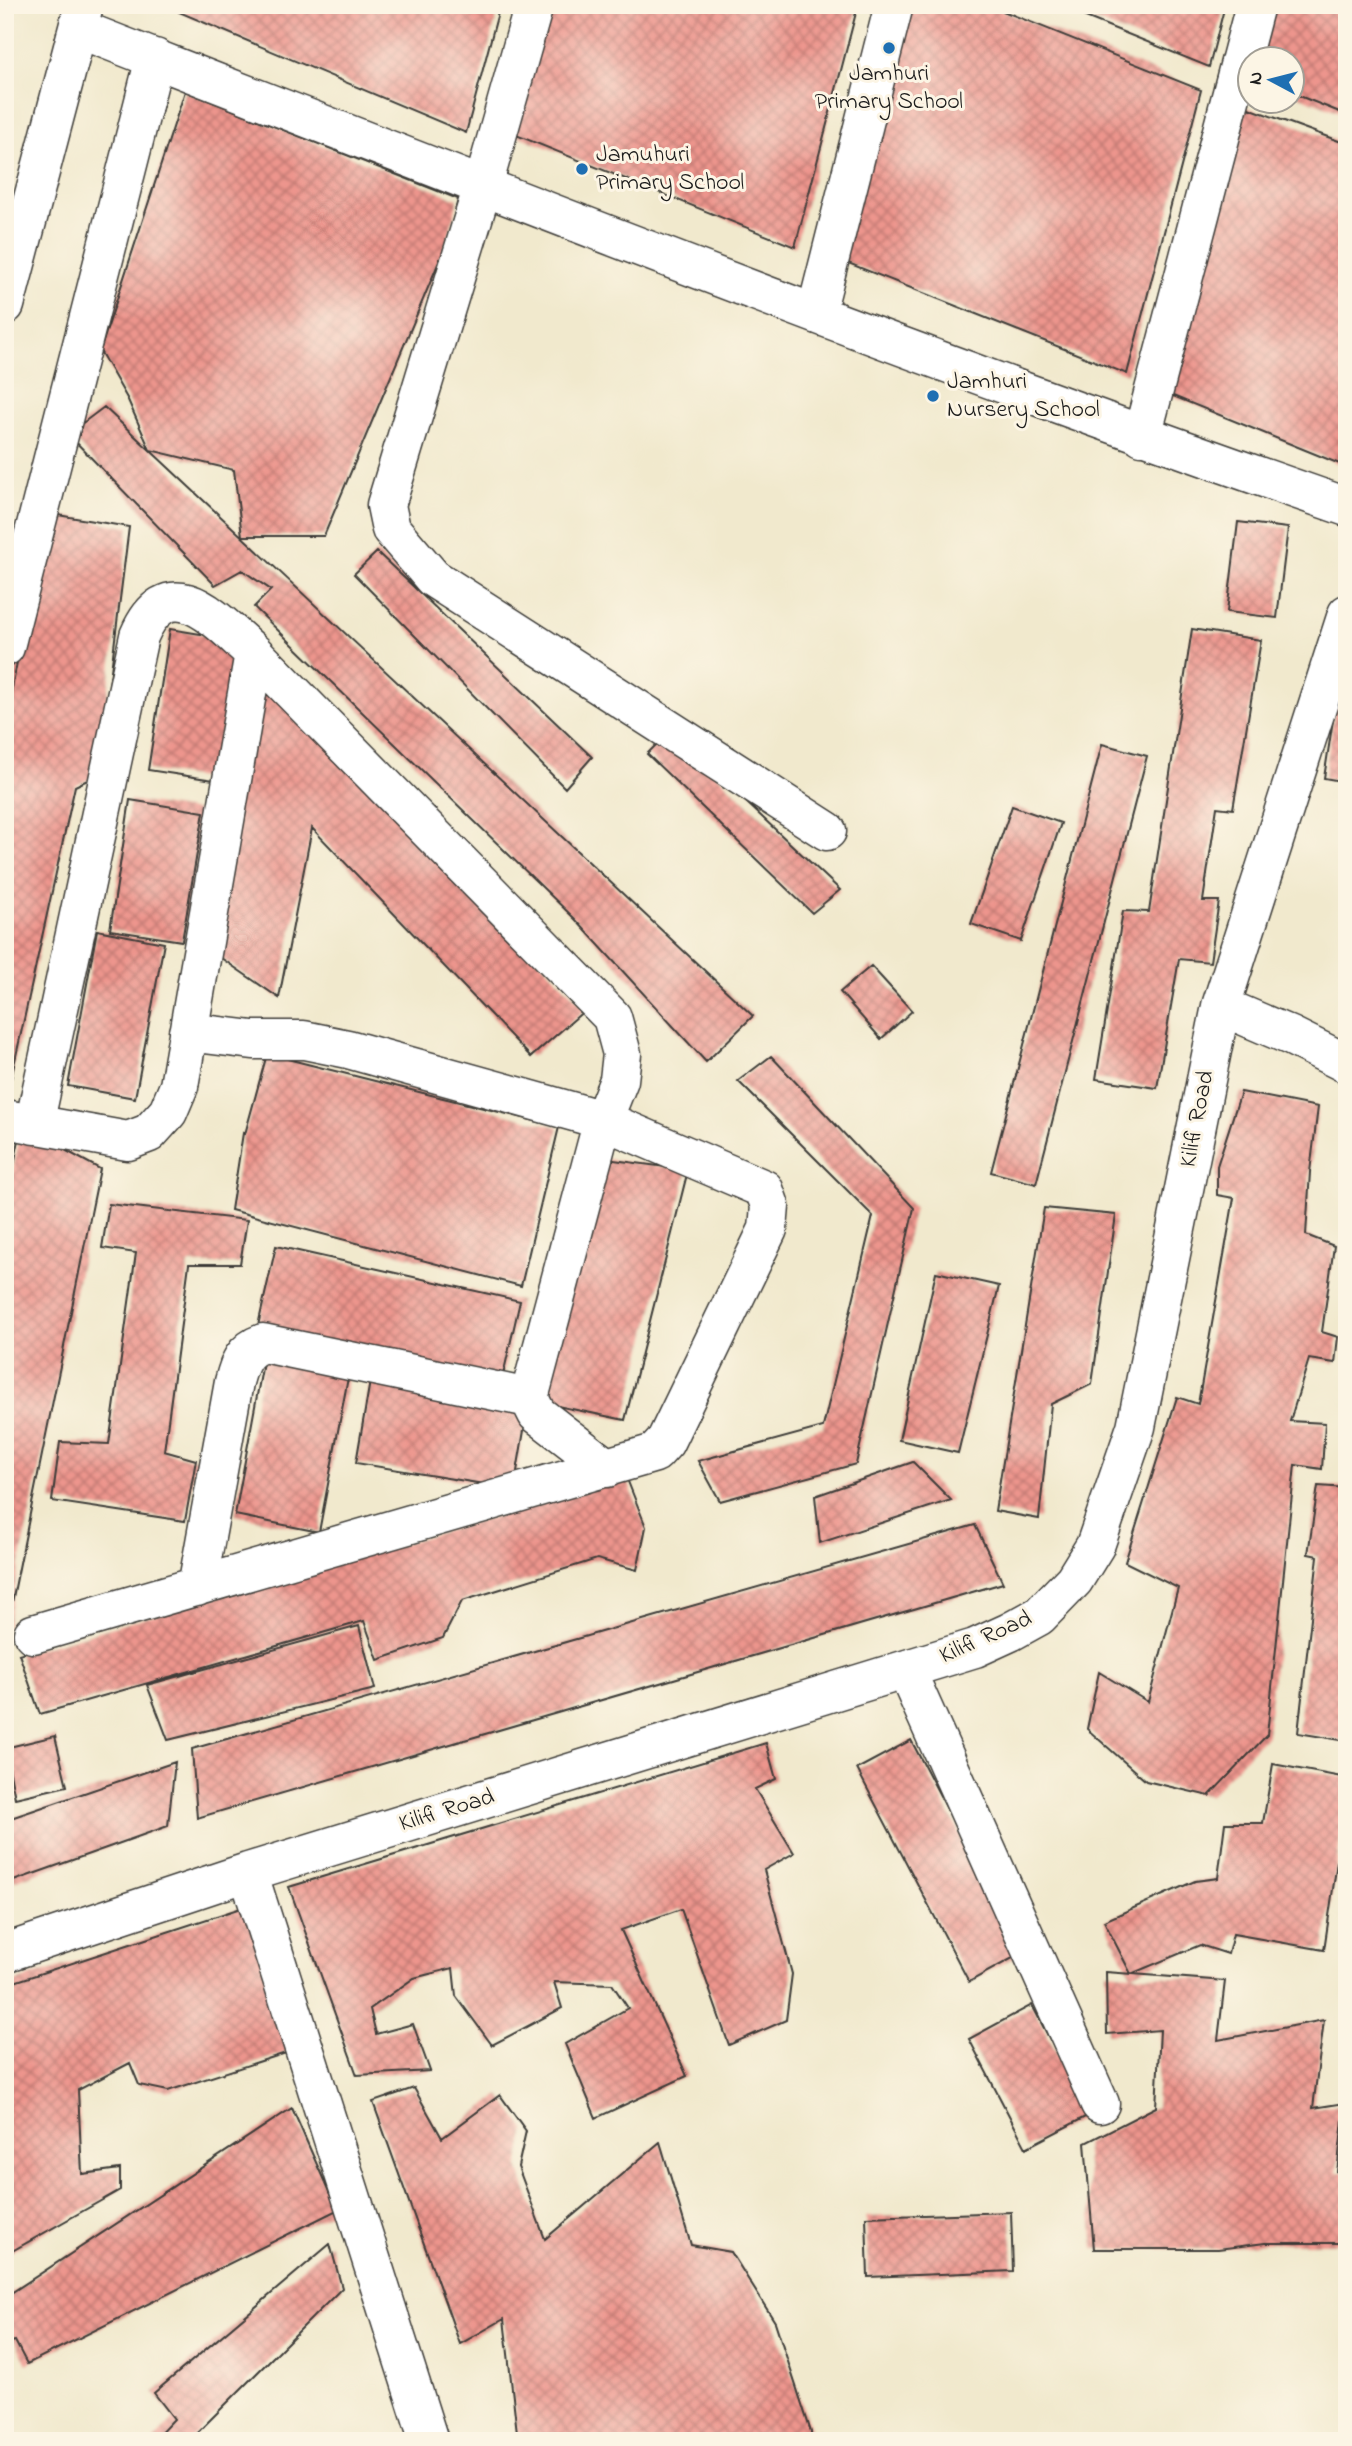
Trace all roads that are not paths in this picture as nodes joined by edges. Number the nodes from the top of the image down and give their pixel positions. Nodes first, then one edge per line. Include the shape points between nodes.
1 (534, 5) edge
2 (894, 5) edge
3 (1255, 5) edge
4 (82, 17) edge
5 (155, 58) junction
6 (483, 186) junction
7 (11, 257) edge
8 (5, 305) edge
9 (816, 313) junction
10 (1142, 436) junction
11 (1347, 507) edge
12 (1347, 614) edge
13 (5, 648) edge
14 (254, 653) junction
15 (827, 831) dead end
16 (1221, 1006) junction
17 (188, 1032) junction
18 (1347, 1064) edge
19 (603, 1120) junction
20 (20, 1122) edge
21 (528, 1398) junction
22 (607, 1468) junction
23 (197, 1587) junction
24 (33, 1634) dead end
25 (905, 1670) junction
26 (248, 1872) junction
27 (5, 1953) edge
28 (1100, 2104) dead end
29 (429, 2441) edge

1 - 6 street
2 - 9 street
3 - 10 street
4 - 5 street
4 - 7 street
5 - 6 street
5 - 13 street
6 - 9 street
6 - 15 street via 386,505 391,529 433,578
7 - 8 street
9 - 10 street
10 - 11 street
12 - 16 street, Kilifi Road
14 - 17 street
14 - 19 street via 612,1017 622,1054 619,1080
14 - 20 street via 205,610 186,601 158,607 147,618
16 - 18 street
16 - 25 street, Kilifi Road via 1136,1427 1095,1546 1074,1580 1039,1616 975,1648
17 - 19 street via 326,1044
17 - 20 street via 179,1086 168,1112 149,1133 128,1141
19 - 21 street
19 - 22 street via 764,1189 770,1206 768,1229 665,1442 654,1453
21 - 22 street via 537,1414
21 - 23 street via 263,1343 253,1347 244,1354 234,1382
22 - 23 street
23 - 24 street
25 - 26 street, Kilifi Road
25 - 28 street
26 - 27 street, Kilifi Road
26 - 29 street

